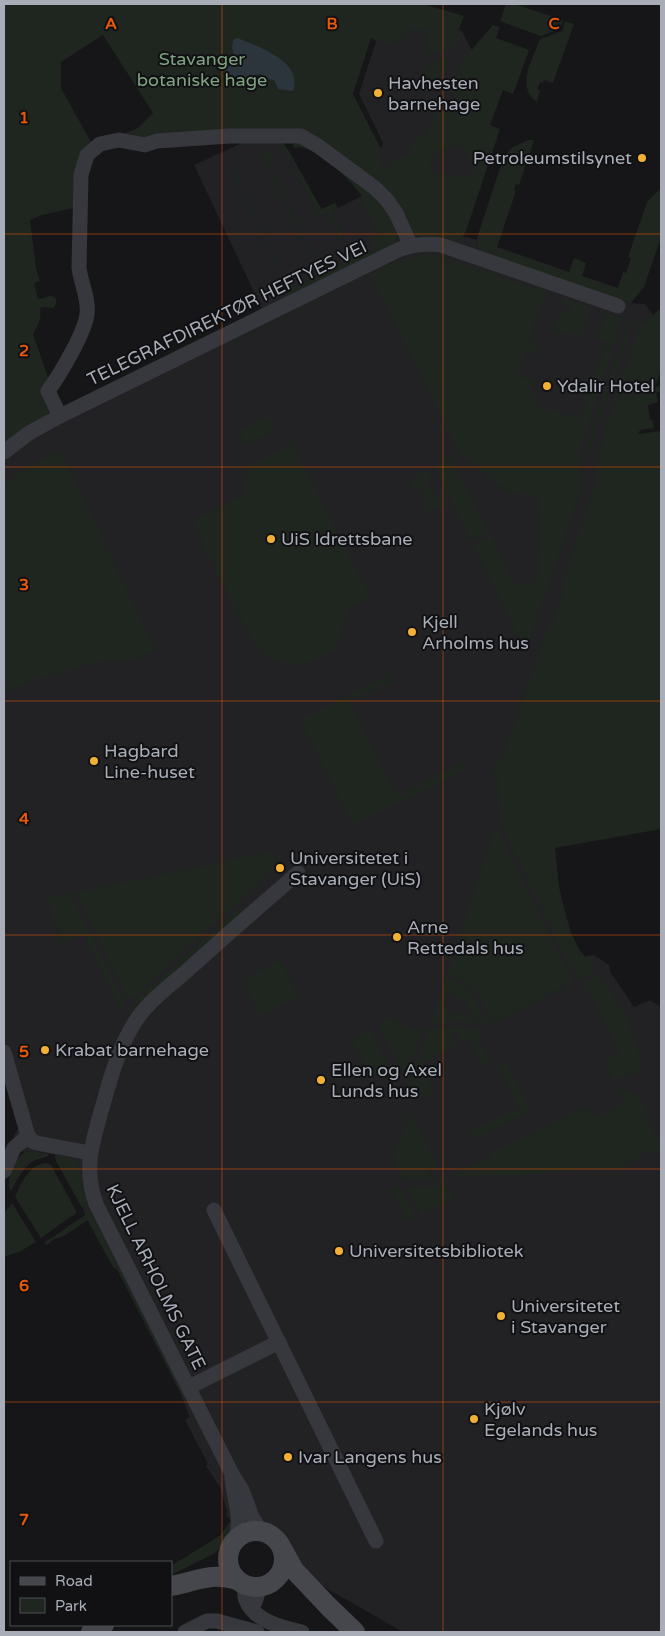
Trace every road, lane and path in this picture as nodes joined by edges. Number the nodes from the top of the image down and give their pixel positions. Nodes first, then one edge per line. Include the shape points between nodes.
1 (411, 246) junction
2 (618, 306) dead end
3 (60, 416) junction
4 (4, 452) edge
5 (298, 873) dead end
6 (4, 1052) edge
7 (28, 1136) junction
8 (90, 1153) junction
9 (4, 1171) edge
10 (214, 1210) dead end
11 (279, 1342) junction
12 (189, 1387) junction
13 (232, 1474) junction
14 (261, 1531) junction
15 (376, 1541) dead end
16 (232, 1546) junction
17 (283, 1550) junction
18 (172, 1580) edge
19 (254, 1583) junction
20 (172, 1586) edge
21 (329, 1607) junction
22 (102, 1626) edge
23 (91, 1632) edge
24 (185, 1632) edge
25 (257, 1632) edge
26 (302, 1632) edge
27 (355, 1632) edge

1 - 2 street, TELEGRAFDIREKTØR HEFTYES VEI via 423,243 441,245
1 - 3 street, TELEGRAFDIREKTØR HEFTYES VEI
1 - 3 street, TELEGRAFDIREKTØR HEFTYES VEI via 387,200 301,136 229,136 157,141 144,145 119,140 100,144 87,156 80,175 79,268 87,315 60,375 48,391
3 - 4 street, TELEGRAFDIREKTØR HEFTYES VEI
5 - 8 street, KJELL ARHOLMS GATE via 162,992 136,1020 116,1062
6 - 7 street
7 - 8 street via 37,1143
7 - 9 street via 14,1148
8 - 12 street, KJELL ARHOLMS GATE via 89,1178 96,1204
10 - 11 street
11 - 12 street, KJELL ARHOLMS GATE
11 - 15 street
12 - 13 street, KJELL ARHOLMS GATE
13 - 14 street, KJELL ARHOLMS GATE
13 - 16 street via 238,1521
14 - 16 main road via 246,1532
14 - 17 main road via 275,1538
16 - 18 main road via 218,1558
16 - 19 main road via 228,1558 232,1574
17 - 19 main road via 284,1567 280,1574
17 - 21 main road via 294,1570
19 - 20 main road via 223,1576
19 - 21 main road via 302,1592
19 - 26 street via 246,1600 253,1612 260,1618
21 - 27 main road
22 - 23 main road
24 - 25 street via 207,1621 217,1621

